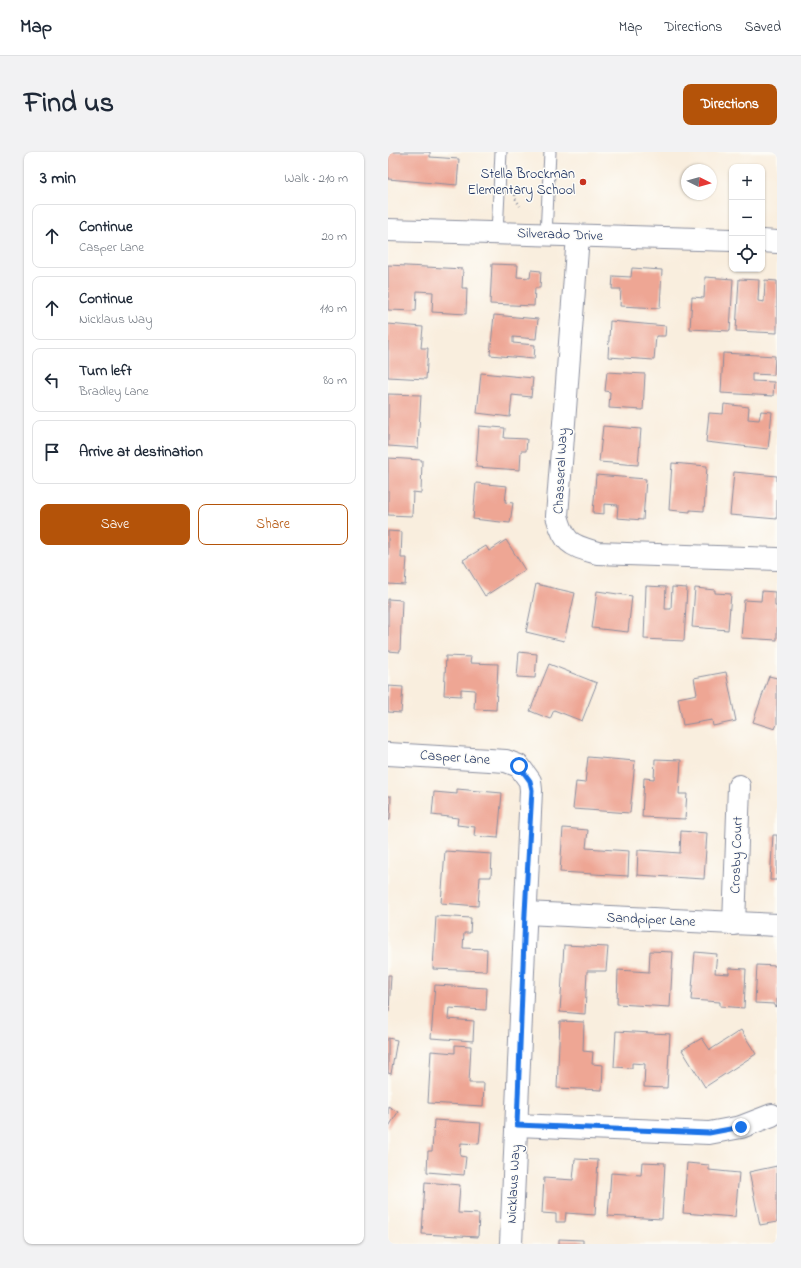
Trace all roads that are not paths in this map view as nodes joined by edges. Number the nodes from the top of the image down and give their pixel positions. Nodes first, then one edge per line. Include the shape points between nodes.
1 (501, 152) edge
2 (550, 152) edge
3 (388, 230) edge
4 (497, 233) junction
5 (546, 235) junction
6 (578, 236) junction
7 (729, 240) edge
8 (765, 241) edge
9 (777, 242) edge
10 (777, 559) edge
11 (388, 754) edge
12 (739, 786) dead end
13 (530, 813) joint
14 (525, 913) junction
15 (734, 924) junction
16 (777, 926) edge
17 (772, 1115) dead end
18 (517, 1125) junction
19 (511, 1244) edge

1 - 4 lane
2 - 5 lane
3 - 4 street, Silverado Drive
4 - 5 street, Silverado Drive
5 - 6 street, Silverado Drive
6 - 7 street, Silverado Drive
6 - 10 street, Chasseral Way via 557,516 567,540 575,546 598,553
8 - 9 street
11 - 13 street, Casper Lane via 506,762 519,766 530,781
12 - 15 street, Crosby Court
13 - 14 street, Nicklaus Way
14 - 15 street, Sandpiper Lane
14 - 18 street, Nicklaus Way
15 - 16 street, Sandpiper Lane
17 - 18 street via 741,1127 709,1133
18 - 19 street, Nicklaus Way

